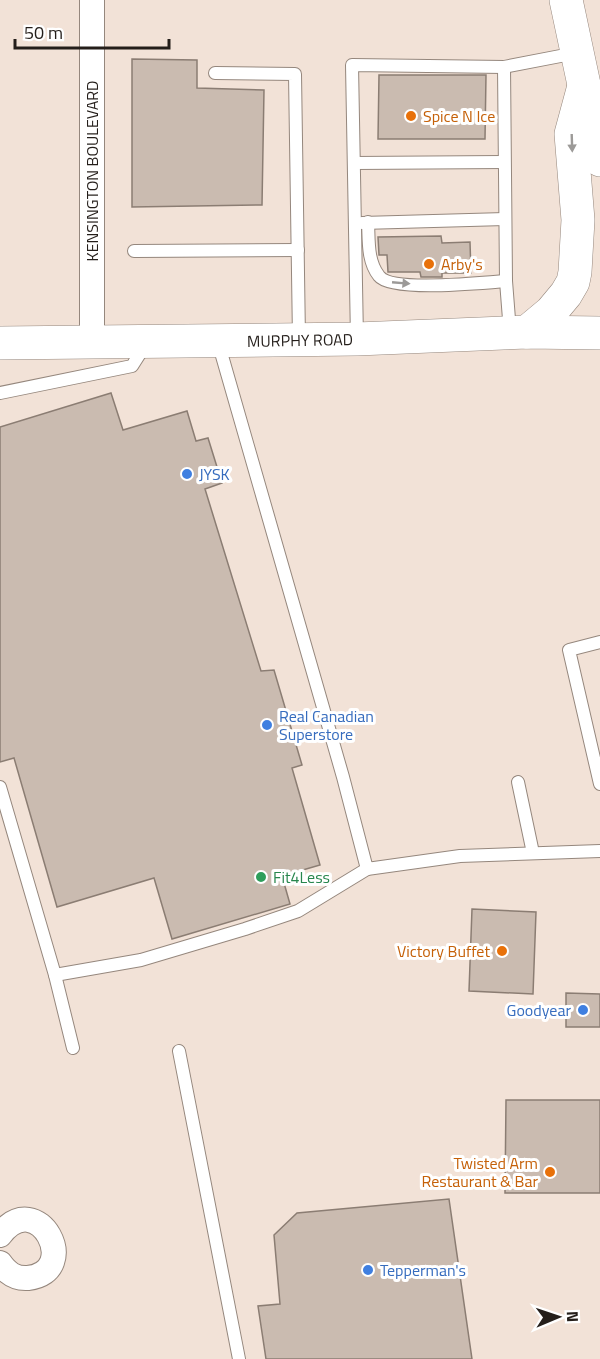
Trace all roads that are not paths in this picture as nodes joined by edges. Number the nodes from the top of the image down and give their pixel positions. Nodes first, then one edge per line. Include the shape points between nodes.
1 (92, 0) edge
2 (566, 0) edge
3 (577, 53) junction
4 (504, 67) junction
5 (215, 73) dead end
6 (584, 86) junction
7 (600, 160) edge
8 (504, 162) junction
9 (354, 163) junction
10 (505, 219) junction
11 (368, 222) junction
12 (355, 223) junction
13 (298, 250) junction
14 (134, 251) dead end
15 (506, 281) junction
16 (519, 333) junction
17 (600, 333) edge
18 (357, 339) junction
19 (299, 340) junction
20 (92, 341) junction
21 (148, 341) junction
22 (218, 341) junction
23 (0, 343) edge
24 (0, 393) edge
25 (600, 642) edge
26 (518, 782) dead end
27 (600, 784) edge
28 (0, 787) edge
29 (600, 851) edge
30 (533, 853) junction
31 (368, 869) junction
32 (55, 975) junction
33 (73, 1048) dead end
34 (179, 1051) dead end
35 (0, 1235) edge
36 (2, 1268) edge
37 (239, 1359) edge

1 - 20 street, KENSINGTON BOULEVARD
2 - 3 street
3 - 4 lane
3 - 6 street
4 - 8 lane
4 - 9 lane via 352,65
5 - 13 lane via 295,74
6 - 7 street
6 -> 16 street via 571,134 578,220 573,282 550,312
8 - 9 lane
8 - 10 lane
9 - 12 lane
10 - 11 lane
10 - 15 lane
11 - 12 lane
11 -> 15 lane via 369,253 380,278 394,283 450,285
12 - 18 lane
13 - 14 lane
13 - 19 lane
15 - 16 lane
16 - 17 street, MURPHY ROAD
16 - 18 street, MURPHY ROAD
18 - 19 street, MURPHY ROAD
19 - 22 street, MURPHY ROAD
20 - 21 street, MURPHY ROAD
20 - 23 street, MURPHY ROAD
21 - 22 street, MURPHY ROAD
21 - 24 lane via 132,366
22 - 31 lane
25 - 27 lane via 569,650
26 - 30 lane
28 - 32 lane
29 - 30 lane
30 - 31 lane via 460,856
31 - 32 lane via 298,911 245,929 141,960
32 - 33 lane
34 - 37 lane
35 - 36 street via 7,1226 26,1220 43,1227 53,1243 51,1261 39,1274 21,1278

